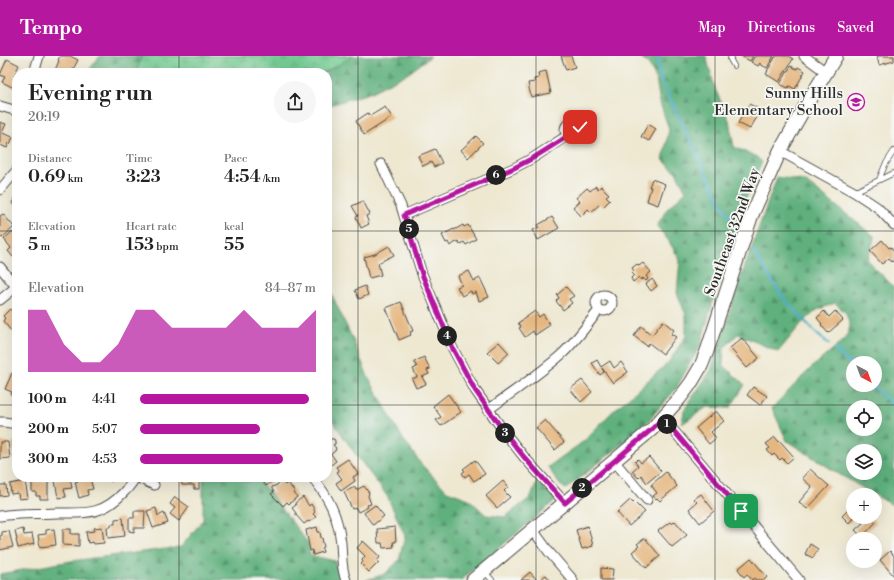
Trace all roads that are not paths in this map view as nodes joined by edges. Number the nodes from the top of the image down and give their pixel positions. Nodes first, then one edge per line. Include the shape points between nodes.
1 (39, 56) edge
2 (732, 56) edge
3 (804, 56) edge
4 (836, 56) edge
5 (734, 66) dead end
6 (35, 68) edge
7 (826, 72) junction
8 (0, 106) edge
9 (12, 110) edge
10 (568, 136) dead end
11 (780, 151) junction
12 (894, 151) edge
13 (381, 164) dead end
14 (894, 173) edge
15 (12, 176) edge
16 (879, 180) junction
17 (0, 190) edge
18 (854, 192) junction
19 (404, 215) junction
20 (894, 225) edge
21 (0, 267) edge
22 (12, 283) edge
23 (12, 291) edge
24 (0, 300) edge
25 (599, 310) dead end
26 (488, 410) junction
27 (663, 418) junction
28 (0, 422) edge
29 (12, 423) edge
30 (614, 461) junction
31 (132, 482) edge
32 (146, 482) edge
33 (316, 482) edge
34 (154, 485) dead end
35 (647, 500) dead end
36 (565, 503) junction
37 (0, 516) edge
38 (533, 530) junction
39 (488, 575) edge
40 (346, 580) edge
41 (473, 580) edge
42 (573, 580) edge
43 (799, 580) edge

1 - 6 street
2 - 5 lane via 730,60
3 - 7 street
4 - 7 street, Southeast 32nd Way
7 - 11 street, Southeast 32nd Way
8 - 9 street
10 - 19 street via 514,168
11 - 18 street
11 - 27 street, Southeast 32nd Way via 751,217 701,366 679,400
12 - 16 lane
13 - 19 street
14 - 16 lane
15 - 17 street
16 - 18 lane
18 - 20 street via 877,207
19 - 26 street via 422,274 453,349
21 - 22 street
23 - 24 street
25 - 26 street via 562,354
26 - 36 street via 524,457
27 - 30 street, Southeast 32nd Way
27 - 43 street
28 - 29 street
30 - 35 street
30 - 36 street, Southeast 32nd Way
31 - 37 street via 112,504 95,511
32 - 34 street
33 - 40 street via 335,514
36 - 38 street, Southeast 32nd Way
38 - 39 street, Southeast 32nd Way
38 - 42 street
39 - 41 street, Southeast 32nd Way

